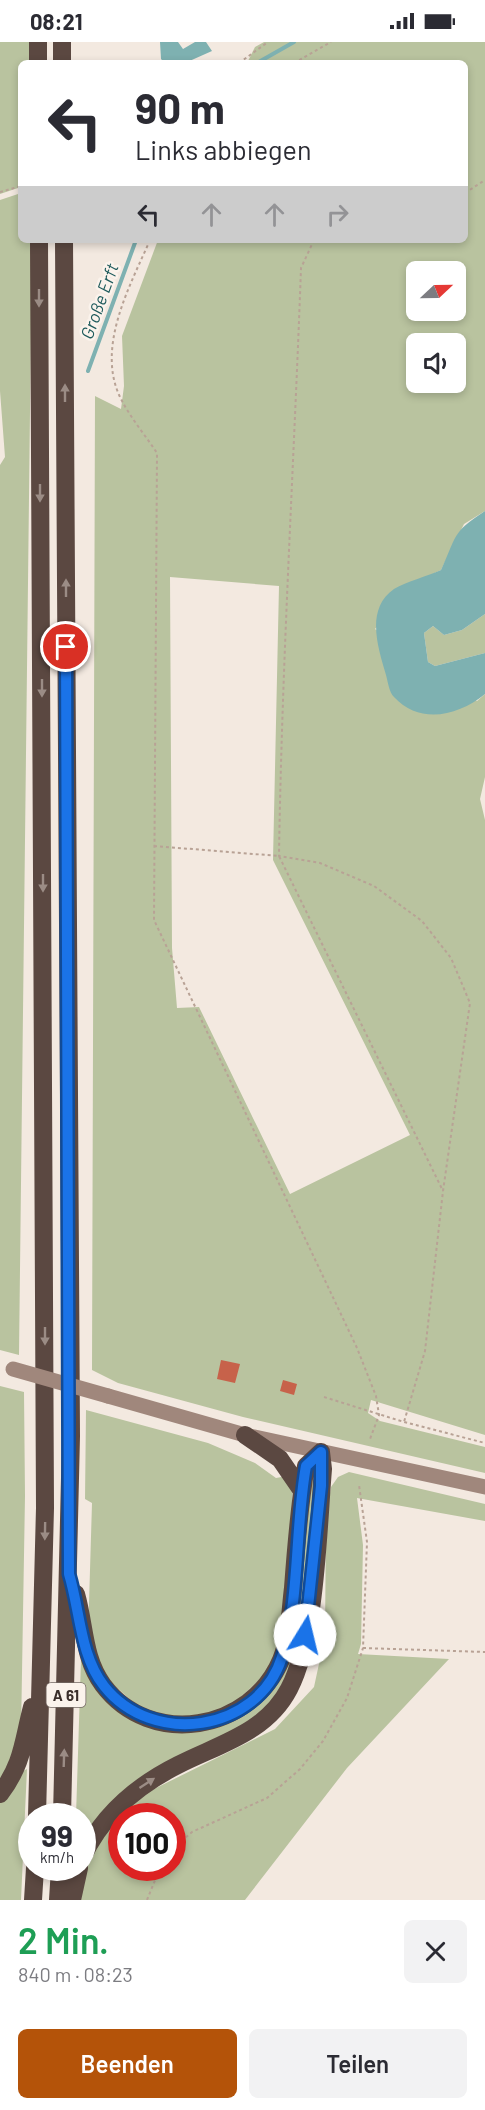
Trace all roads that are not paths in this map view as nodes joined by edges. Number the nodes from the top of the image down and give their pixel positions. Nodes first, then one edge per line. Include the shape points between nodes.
1 (38, 42) edge
2 (62, 42) edge
3 (38, 60) edge
4 (62, 60) edge
5 (39, 243) edge
6 (64, 243) edge
7 (7, 1368) edge
8 (245, 1435) junction
9 (321, 1452) junction
10 (485, 1487) edge
11 (302, 1491) junction
12 (69, 1574) junction
13 (41, 1673) junction
14 (0, 1794) edge
15 (37, 1803) edge
16 (62, 1803) edge
17 (96, 1834) edge
18 (34, 1881) edge
19 (59, 1881) edge
20 (76, 1881) edge
21 (33, 1900) edge
22 (58, 1900) edge
23 (72, 1900) edge

1 - 3 highway
2 - 4 highway
5 -> 13 highway, A 61 via 45,1265
12 -> 6 highway, A 61
7 - 8 main road, bridge
8 - 9 main road
8 - 11 highway via 280,1459
9 - 10 main road
9 - 11 highway via 306,1466
17 -> 9 highway via 126,1798 158,1775 232,1742 279,1706 302,1657 321,1486
11 - 12 highway via 282,1658 262,1690 225,1717 202,1724 172,1725 139,1715 111,1694 90,1661
16 -> 12 highway, A 61
13 - 14 highway via 25,1746
13 - 15 highway, A 61
18 - 21 highway
19 - 22 highway
20 - 23 highway

